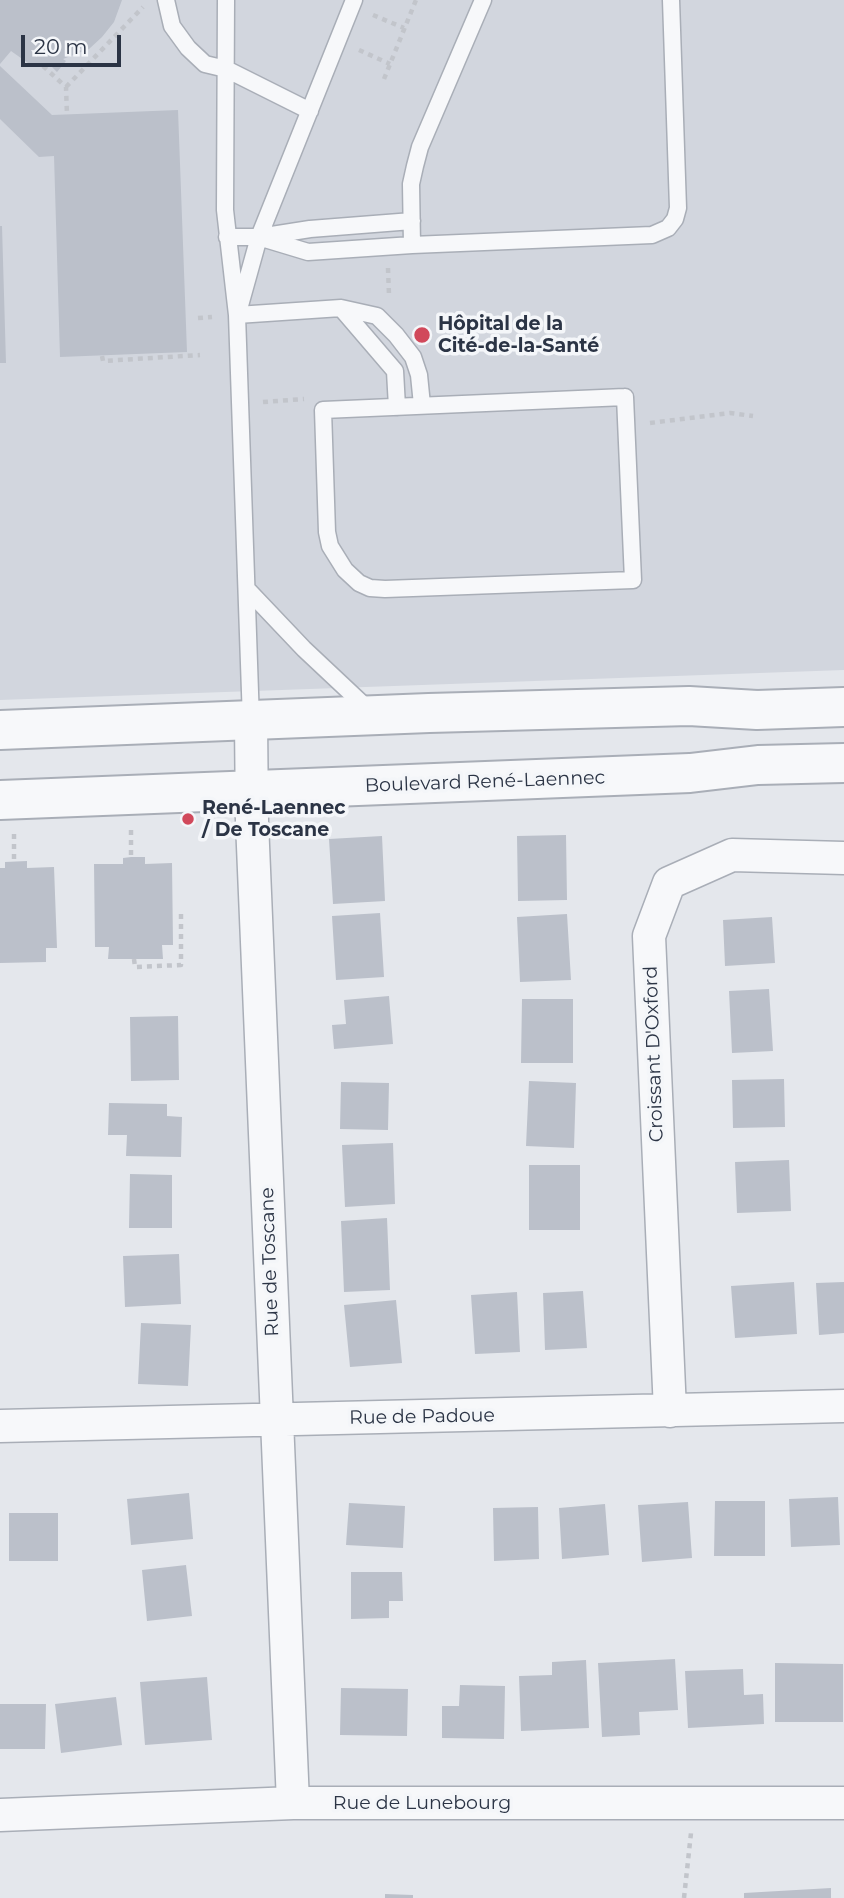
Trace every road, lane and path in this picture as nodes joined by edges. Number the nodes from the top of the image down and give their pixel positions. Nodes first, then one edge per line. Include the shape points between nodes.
1 (166, 0) edge
2 (226, 0) edge
3 (416, 0) edge
4 (483, 0) edge
5 (671, 0) edge
6 (149, 1) edge
7 (353, 3) edge
8 (404, 28) junction
9 (338, 40) junction
10 (390, 64) junction
11 (43, 66) dead end
12 (226, 69) junction
13 (384, 79) dead end
14 (66, 87) junction
15 (310, 111) junction
16 (68, 115) dead end
17 (412, 221) junction
18 (227, 237) junction
19 (260, 237) junction
20 (412, 245) junction
21 (341, 308) junction
22 (237, 315) junction
23 (200, 355) dead end
24 (102, 356) dead end
25 (422, 405) junction
26 (397, 407) junction
27 (753, 416) dead end
28 (674, 420) dead end
29 (247, 589) junction
30 (844, 706) edge
31 (375, 715) junction
32 (251, 721) junction
33 (0, 730) edge
34 (844, 763) edge
35 (252, 791) junction
36 (7, 812) edge
37 (131, 821) dead end
38 (131, 858) dead end
39 (844, 858) edge
40 (14, 861) dead end
41 (181, 912) dead end
42 (134, 959) dead end
43 (844, 1406) edge
44 (670, 1411) junction
45 (277, 1420) junction
46 (0, 1426) edge
47 (293, 1803) junction
48 (695, 1803) junction
49 (844, 1803) edge
50 (0, 1815) edge
51 (684, 1898) edge

1 - 12 lane via 172,26 188,48 205,64
2 - 12 lane
3 - 8 path
4 - 17 lane via 421,147 411,184
5 - 20 lane via 678,208 668,228 652,234
6 - 14 path
7 - 8 path
7 - 9 lane
8 - 10 path
9 - 10 path
9 - 15 lane
10 - 13 path
11 - 14 path
12 - 15 lane
12 - 18 lane
14 - 16 path
15 - 19 lane
17 - 19 lane
17 - 20 lane
18 - 19 lane
18 - 22 lane
19 - 20 lane via 308,252
19 - 22 lane
21 - 22 lane
21 - 25 lane via 377,316 406,346 419,375
21 - 26 lane via 395,371
22 - 29 lane
23 - 24 path via 103,361
25 - 26 lane
25 - 26 lane via 625,397 633,580 385,589 359,583 345,570 327,532 323,410
27 - 28 path via 730,413
29 - 31 lane
29 - 32 lane
30 - 31 street
31 - 32 street
32 - 33 street
32 - 35 street, Rue de Toscane
34 - 35 street, Boulevard René-Laennec via 758,765 690,774
35 - 36 street, Boulevard René-Laennec
35 - 45 street, Rue de Toscane
36 - 40 path
37 - 38 path
39 - 44 street, Croissant D'Oxford via 732,855 669,883 649,936
41 - 42 path via 181,965 135,967
43 - 44 street, Rue de Padoue
44 - 45 street, Rue de Padoue
45 - 46 street, Rue de Padoue
45 - 47 street, Rue de Toscane
47 - 48 street, Rue de Lunebourg
47 - 50 street, Rue de Lunebourg
48 - 49 street, Rue de Lunebourg
48 - 51 path

